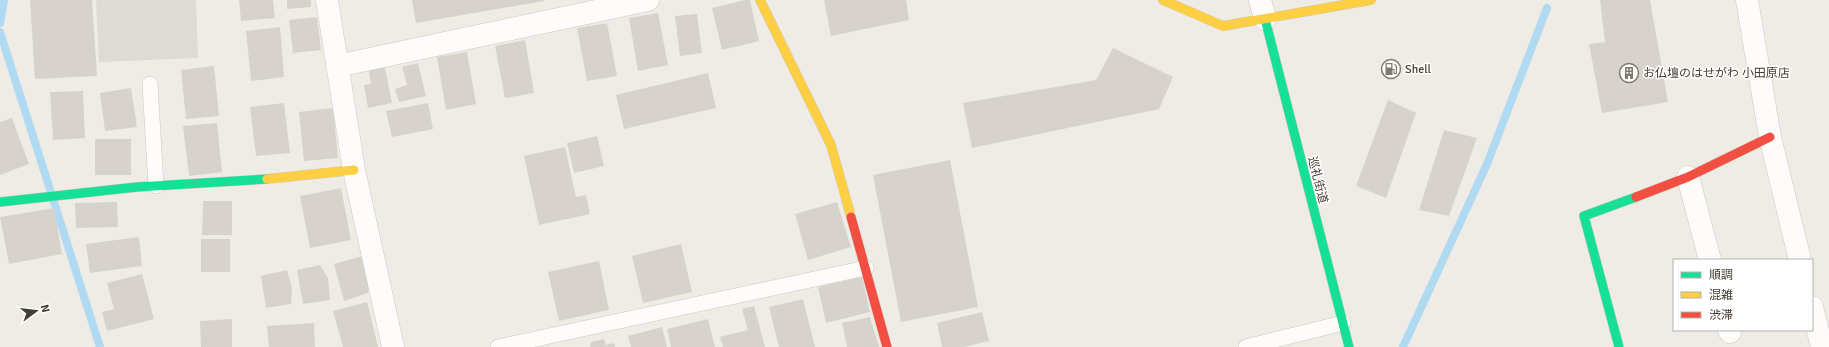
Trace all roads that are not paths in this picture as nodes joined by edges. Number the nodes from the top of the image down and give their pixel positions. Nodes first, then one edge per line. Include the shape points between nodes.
1 (327, 0) edge
2 (648, 0) edge
3 (760, 0) edge
4 (1163, 0) edge
5 (1371, 0) edge
6 (1747, 0) edge
7 (1263, 9) edge
8 (337, 66) junction
9 (150, 84) dead end
10 (1770, 137) junction
11 (354, 170) junction
12 (1688, 177) junction
13 (156, 186) junction
14 (0, 202) edge
15 (1710, 259) edge
16 (1800, 259) edge
17 (866, 268) junction
18 (1813, 311) edge
19 (1343, 323) junction
20 (393, 347) edge
21 (498, 347) edge
22 (887, 347) edge
23 (1246, 347) edge
24 (1349, 347) edge
25 (1619, 347) edge
26 (1822, 347) edge

1 - 8 street
2 - 8 street
3 - 17 main road via 831,145
4 - 7 main road via 1223,26
5 - 7 main road
6 - 10 street
7 - 19 main road, 巡礼街道
8 - 11 street
9 - 13 lane
10 - 12 main road
10 - 16 street
11 - 13 main road via 302,177
11 - 20 street
12 - 15 street
12 - 25 main road via 1584,216
13 - 14 main road
17 - 21 lane
17 - 22 main road
18 - 26 street
19 - 23 lane
19 - 24 main road, 巡礼街道

